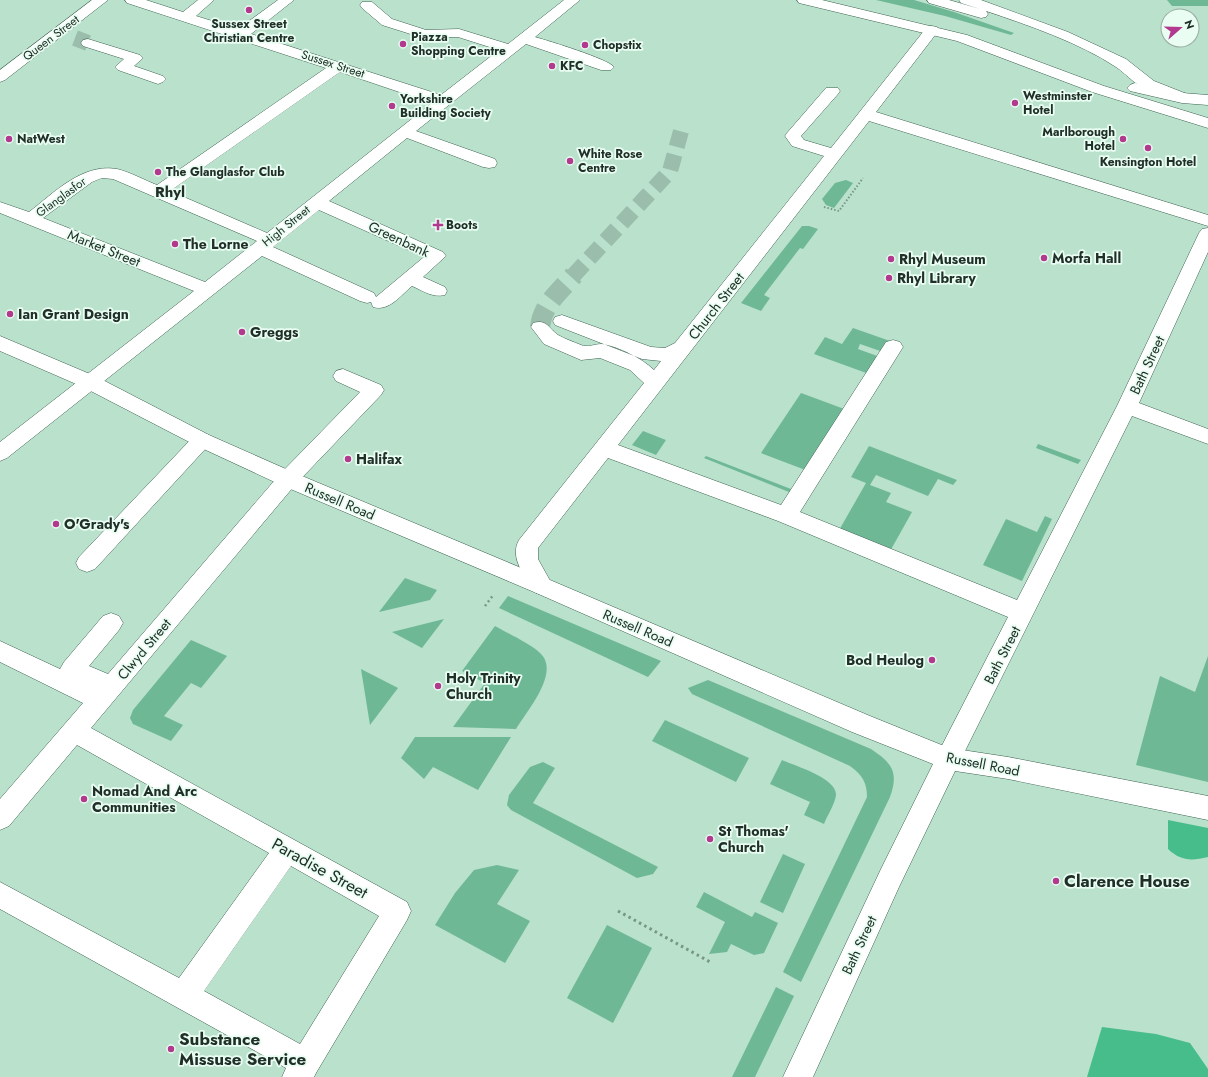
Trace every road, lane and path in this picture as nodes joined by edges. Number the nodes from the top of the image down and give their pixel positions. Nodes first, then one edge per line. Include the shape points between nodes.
1 (102, 0) edge
2 (132, 0) edge
3 (208, 0) edge
4 (288, 0) edge
5 (572, 0) edge
6 (804, 0) edge
7 (858, 0) edge
8 (934, 0) edge
9 (966, 0) edge
10 (367, 5) dead end
11 (1007, 14) junction
12 (186, 17) junction
13 (932, 30) junction
14 (58, 33) junction
15 (241, 34) junction
16 (524, 38) junction
17 (510, 49) junction
18 (339, 66) junction
19 (606, 67) dead end
20 (0, 77) edge
21 (158, 80) dead end
22 (832, 91) dead end
23 (1182, 98) junction
24 (1208, 100) edge
25 (443, 101) junction
26 (865, 114) junction
27 (1208, 123) edge
28 (404, 132) junction
29 (834, 154) junction
30 (489, 163) dead end
31 (158, 192) junction
32 (316, 202) junction
33 (0, 207) edge
34 (31, 219) junction
35 (1208, 221) edge
36 (1208, 233) edge
37 (264, 244) junction
38 (411, 278) junction
39 (208, 290) junction
40 (438, 291) dead end
41 (562, 321) dead end
42 (540, 326) dead end
43 (0, 343) edge
44 (893, 347) dead end
45 (682, 348) junction
46 (343, 376) dead end
47 (90, 382) junction
48 (653, 386) junction
49 (1127, 406) junction
50 (1208, 437) edge
51 (202, 440) junction
52 (604, 448) junction
53 (0, 453) edge
54 (288, 479) junction
55 (786, 515) junction
56 (87, 563) dead end
57 (542, 586) junction
58 (1023, 613) junction
59 (112, 623) dead end
60 (0, 652) edge
61 (106, 693) junction
62 (74, 731) junction
63 (948, 759) junction
64 (1208, 808) edge
65 (2, 813) edge
66 (288, 850) junction
67 (0, 895) edge
68 (618, 911) dead end
69 (712, 963) dead end
70 (184, 995) junction
71 (302, 1070) edge
72 (798, 1077) edge

1 - 14 street, Queen Street
2 - 12 street, Sussex Street
3 - 12 street
4 - 15 street
5 - 16 street, High Street
6 - 13 street
7 - 23 street via 965,26 1122,84
8 - 11 street via 985,16
9 - 11 street
10 - 17 street via 387,22 425,34 459,33
11 - 23 street via 1091,48 1120,62 1156,89
12 - 15 street, Sussex Street
13 - 26 street, Church Street
13 - 27 street via 1004,52 1098,89
14 - 20 street, Queen Street
14 - 21 street via 135,58 123,67
15 - 18 street, Sussex Street
16 - 17 street, High Street
16 - 19 street
17 - 25 street, High Street
18 - 25 street, Sussex Street
18 - 31 street
22 - 29 street via 793,136 798,143
23 - 24 street
25 - 28 street, High Street
26 - 29 street, Church Street
26 - 35 street
28 - 30 street
28 - 32 street, High Street
29 - 45 street, Church Street
31 - 34 street, Glanglasfor via 116,174 101,172 86,178
31 - 37 street, Glanglasfor
32 - 37 street, High Street
32 - 38 street, Greenbank via 437,256
33 - 34 street, Market Street
34 - 39 street, Market Street
36 - 49 street, Bath Street
37 - 38 street, Greenbank via 318,274 373,300
37 - 39 street, High Street
38 - 40 street
39 - 47 street, High Street
41 - 45 street via 649,354 668,355
42 - 48 street via 552,339 630,372
43 - 47 street, Russell Road
44 - 55 street
45 - 48 street, Church Street
46 - 54 street, Clwyd Street via 374,390
47 - 51 street, Russell Road
47 - 53 street, High Street
48 - 52 street, Church Street
49 - 50 street
49 - 58 street, Bath Street
51 - 54 street, Russell Road
51 - 56 street
52 - 55 street
52 - 57 street, Church Street via 527,546 527,559
54 - 57 street, Russell Road
54 - 61 street, Clwyd Street
55 - 58 street
57 - 63 street, Russell Road via 853,721
58 - 63 street, Bath Street
59 - 61 street via 72,668
60 - 61 street
61 - 62 street, Clwyd Street
62 - 65 street, Clwyd Street
62 - 66 street, Paradise Street
63 - 64 street, Russell Road via 1008,768
63 - 72 street, Bath Street
66 - 70 street
66 - 71 street, Paradise Street via 397,911
67 - 70 street
68 - 69 path
70 - 71 street

